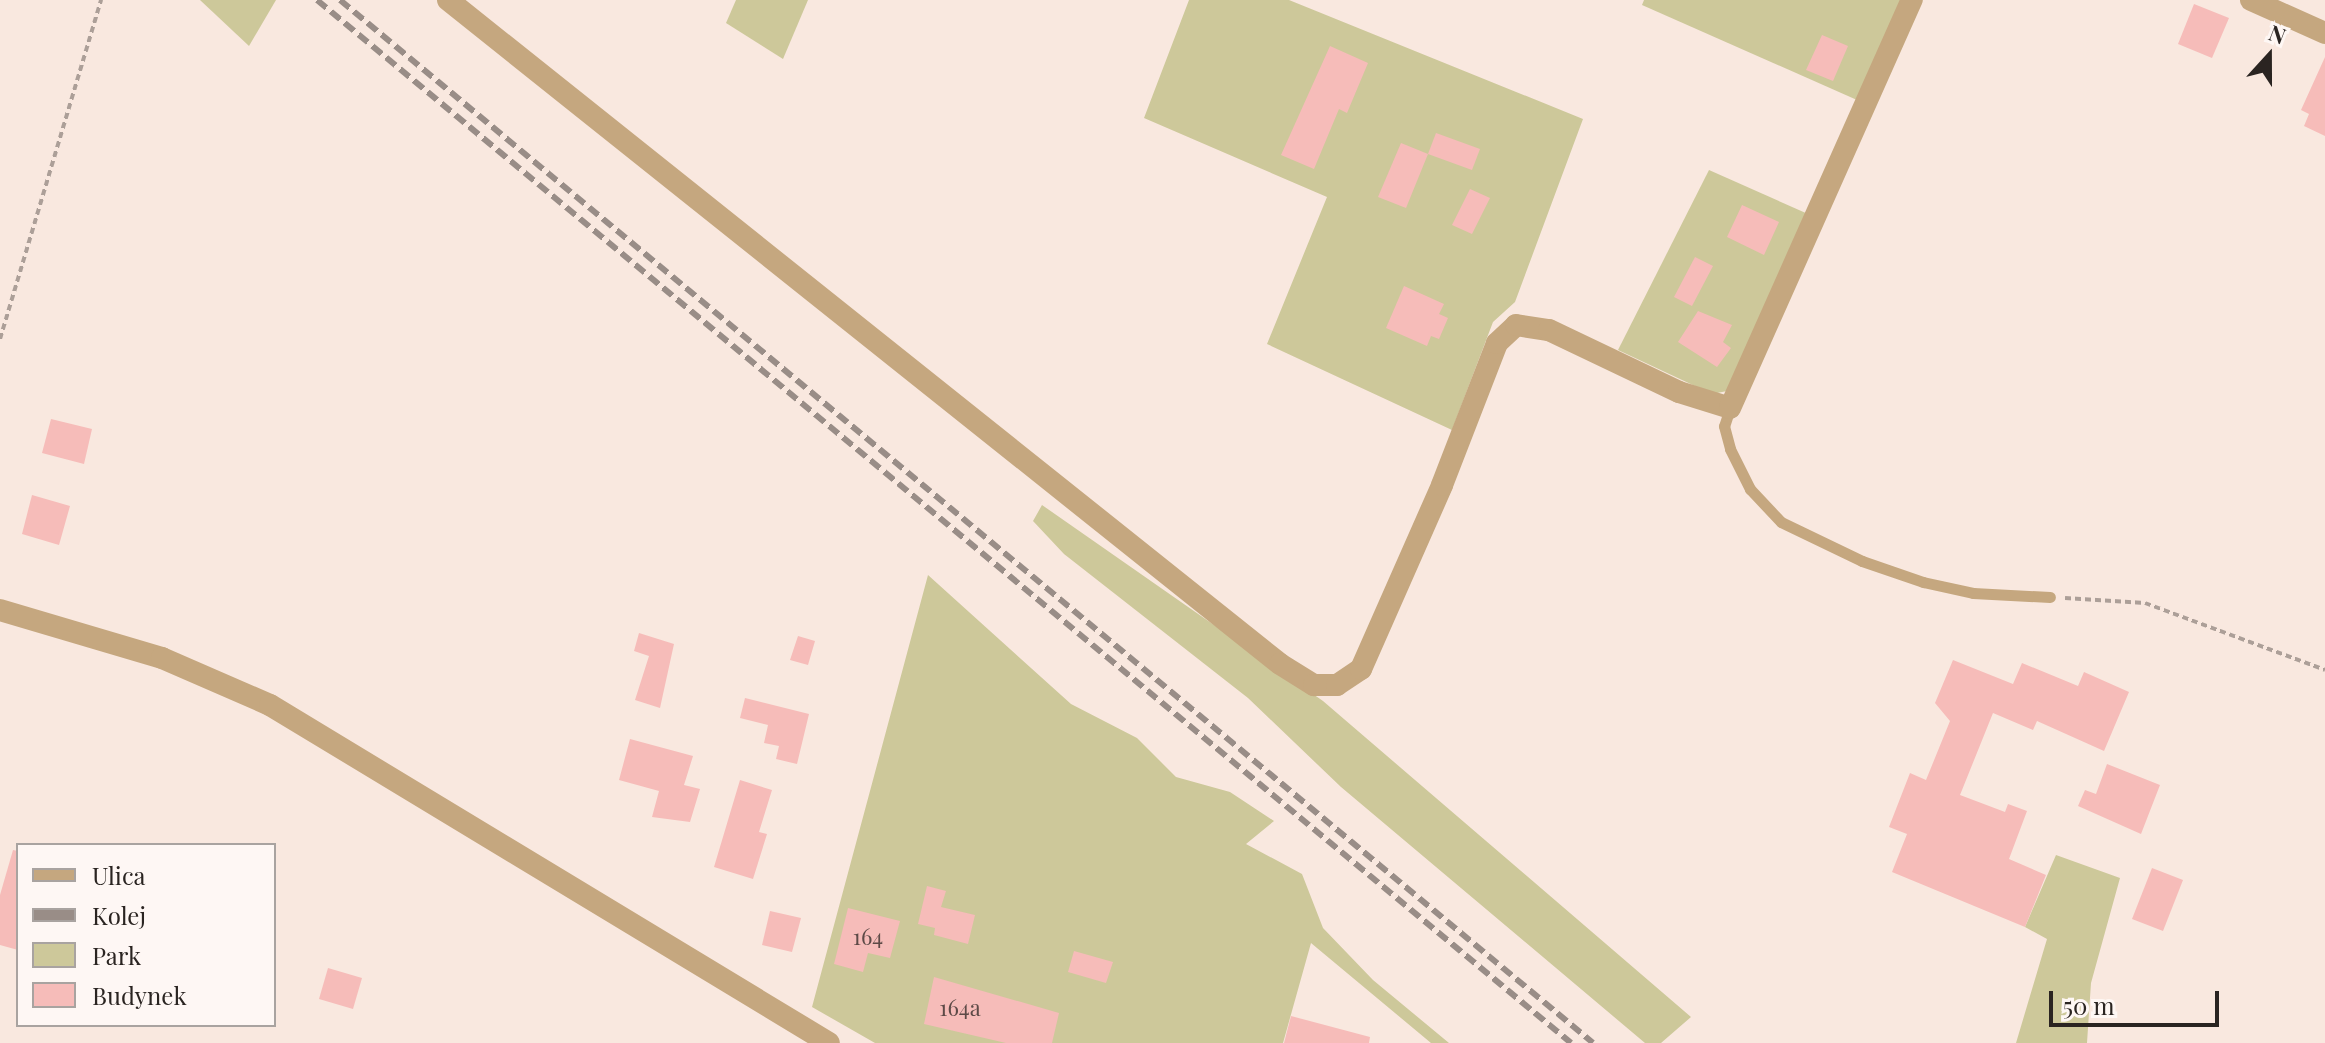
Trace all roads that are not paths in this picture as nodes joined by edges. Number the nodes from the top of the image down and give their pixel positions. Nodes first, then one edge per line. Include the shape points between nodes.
1 (448, 0) edge
2 (1912, 0) edge
3 (2251, 0) edge
4 (2325, 33) edge
5 (1730, 408) junction
6 (2050, 597) road end
7 (0, 610) edge
8 (829, 1043) edge

1 - 5 street via 1280,664 1314,685 1337,685 1361,669 1497,343 1516,325 1549,330 1679,392
2 - 5 street
3 - 4 street
5 - 6 lane via 1724,426 1730,449 1750,489 1781,522 1862,561 1923,582 1973,593
7 - 8 street via 162,658 270,705

